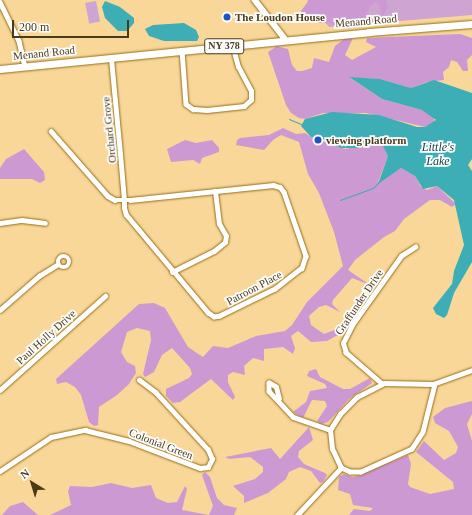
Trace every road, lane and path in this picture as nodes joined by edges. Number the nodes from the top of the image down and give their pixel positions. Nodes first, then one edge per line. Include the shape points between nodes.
1 (256, 0) edge
2 (0, 2) edge
3 (472, 24) edge
4 (286, 40) junction
5 (232, 45) junction
6 (182, 50) junction
7 (111, 58) junction
8 (25, 66) junction
9 (0, 69) edge
10 (51, 131) dead end
11 (215, 192) junction
12 (124, 200) junction
13 (0, 223) edge
14 (45, 223) dead end
15 (414, 247) dead end
16 (58, 264) dead end
17 (172, 272) junction
18 (105, 296) dead end
19 (0, 310) edge
20 (472, 370) edge
21 (139, 380) dead end
22 (382, 384) junction
23 (435, 384) junction
24 (0, 390) edge
25 (279, 399) dead end
26 (330, 430) junction
27 (341, 468) junction
28 (0, 471) edge
29 (297, 515) edge

1 - 4 street
2 - 8 street via 19,41
3 - 4 main road, Menand Road / NY 378
4 - 5 main road, Menand Road / NY 378
5 - 6 main road, Menand Road / NY 378
5 - 6 street via 236,61 252,91 252,98 244,106 195,110 186,104
6 - 7 main road, Menand Road / NY 378
7 - 8 main road, Menand Road / NY 378
7 - 12 street, Orchard Grove
8 - 9 main road, Menand Road / NY 378
10 - 12 street, Patroon Place via 108,196
11 - 12 street, Patroon Place
11 - 17 street via 219,224 226,237 225,242 214,251
11 - 17 street, Patroon Place via 275,185 281,188 304,249 304,265 275,289 216,317 208,313
12 - 17 street, Patroon Place via 129,220
13 - 14 street via 14,220
15 - 22 street, Graffunder Drive via 401,256 343,340 346,353
16 - 19 street via 39,276
18 - 24 street, Paul Holly Drive
20 - 23 street
21 - 28 street, Colonial Green via 156,392 208,450 212,459 208,467 200,468 129,441 85,430 51,437
22 - 23 street
22 - 26 street via 352,400
23 - 27 street via 425,428 414,447 360,472 350,472
25 - 26 street via 293,417
26 - 27 street via 332,449
27 - 29 street

